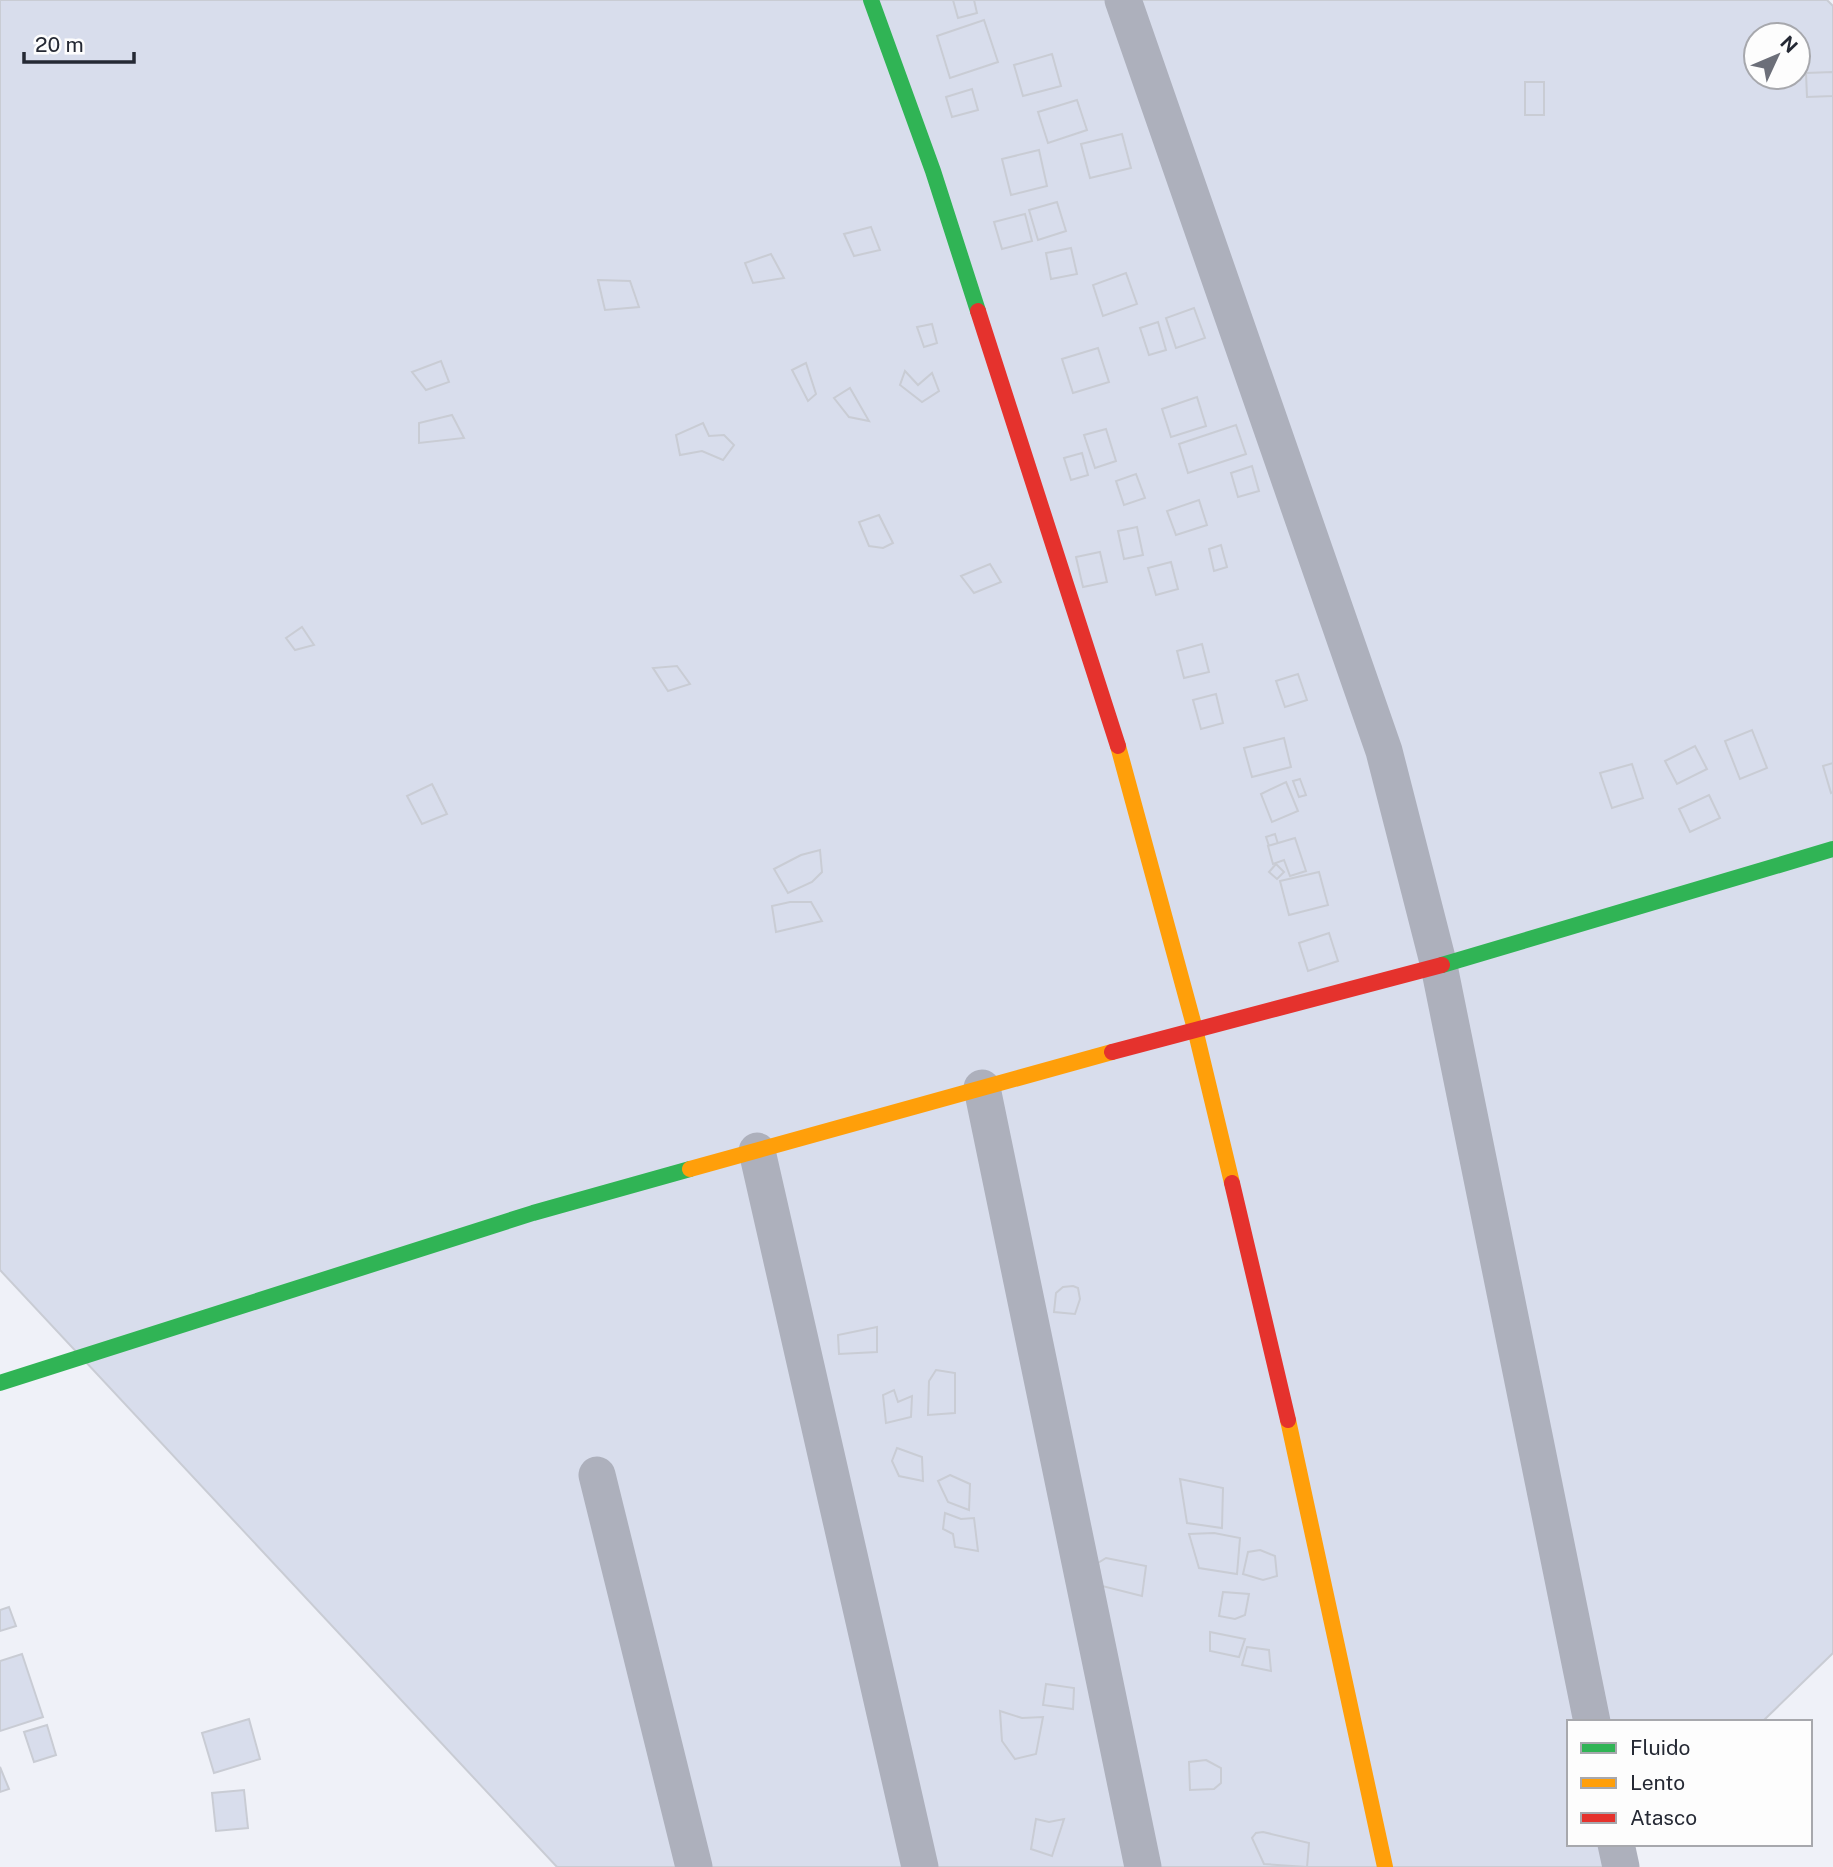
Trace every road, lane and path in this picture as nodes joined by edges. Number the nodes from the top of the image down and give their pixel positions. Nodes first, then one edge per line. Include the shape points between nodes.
1 (872, 0) edge
2 (1123, 0) edge
3 (1833, 849) edge
4 (1439, 966) junction
5 (1195, 1029) junction
6 (982, 1088) junction
7 (757, 1151) junction
8 (0, 1384) edge
9 (597, 1475) dead end
10 (1592, 1720) edge
11 (1616, 1846) edge
12 (694, 1867) edge
13 (920, 1867) edge
14 (1143, 1867) edge
15 (1385, 1867) edge
16 (1621, 1867) edge

1 - 5 street via 933,171 1123,763
2 - 4 street via 1384,751
3 - 4 street
4 - 5 street
4 - 10 street
5 - 6 street
5 - 15 street via 1306,1496
6 - 7 street
6 - 14 street
7 - 8 street via 533,1213
7 - 13 street
9 - 12 street
11 - 16 street

